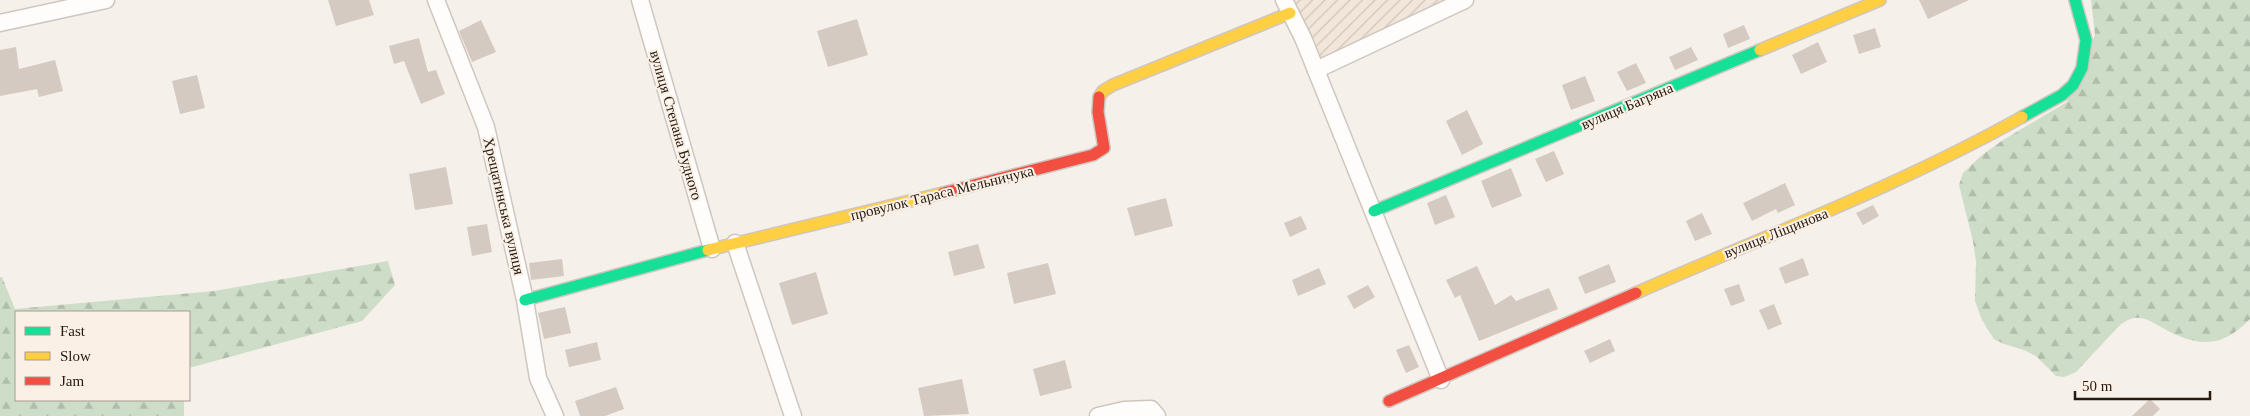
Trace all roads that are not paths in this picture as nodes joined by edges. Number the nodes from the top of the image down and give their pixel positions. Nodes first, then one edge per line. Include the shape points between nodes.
1 (106, 0) edge
2 (436, 0) edge
3 (640, 0) edge
4 (1465, 0) edge
5 (1880, 0) edge
6 (2075, 0) edge
7 (1287, 6) edge
8 (0, 23) edge
9 (1316, 70) junction
10 (1374, 211) junction
11 (734, 243) junction
12 (712, 249) junction
13 (525, 300) junction
14 (1441, 380) junction
15 (1389, 401) dead end
16 (555, 416) edge
17 (793, 416) edge
18 (1098, 416) edge
19 (1157, 416) edge

1 - 8 street
2 - 13 street, Хрещатинська вулиця via 486,127
3 - 12 street, вулиця Степана Будного
4 - 9 street
5 - 10 street, вулиця Багряна
6 - 14 street, вулиця Ліщинова via 2086,40 2082,68 2073,85 2062,95 1994,133 1839,207 1740,247
7 - 9 street
7 - 11 street, провулок Тараса Мельничука via 1101,92 1097,107 1104,148 1093,155 858,216
9 - 10 street
10 - 14 street
11 - 12 street, провулок Тараса Мельничука
11 - 17 street
12 - 13 street, провулок Тараса Мельничука
13 - 16 street, Хрещатинська вулиця via 538,378
14 - 15 street, вулиця Ліщинова
18 - 19 street via 1124,410 1151,409

